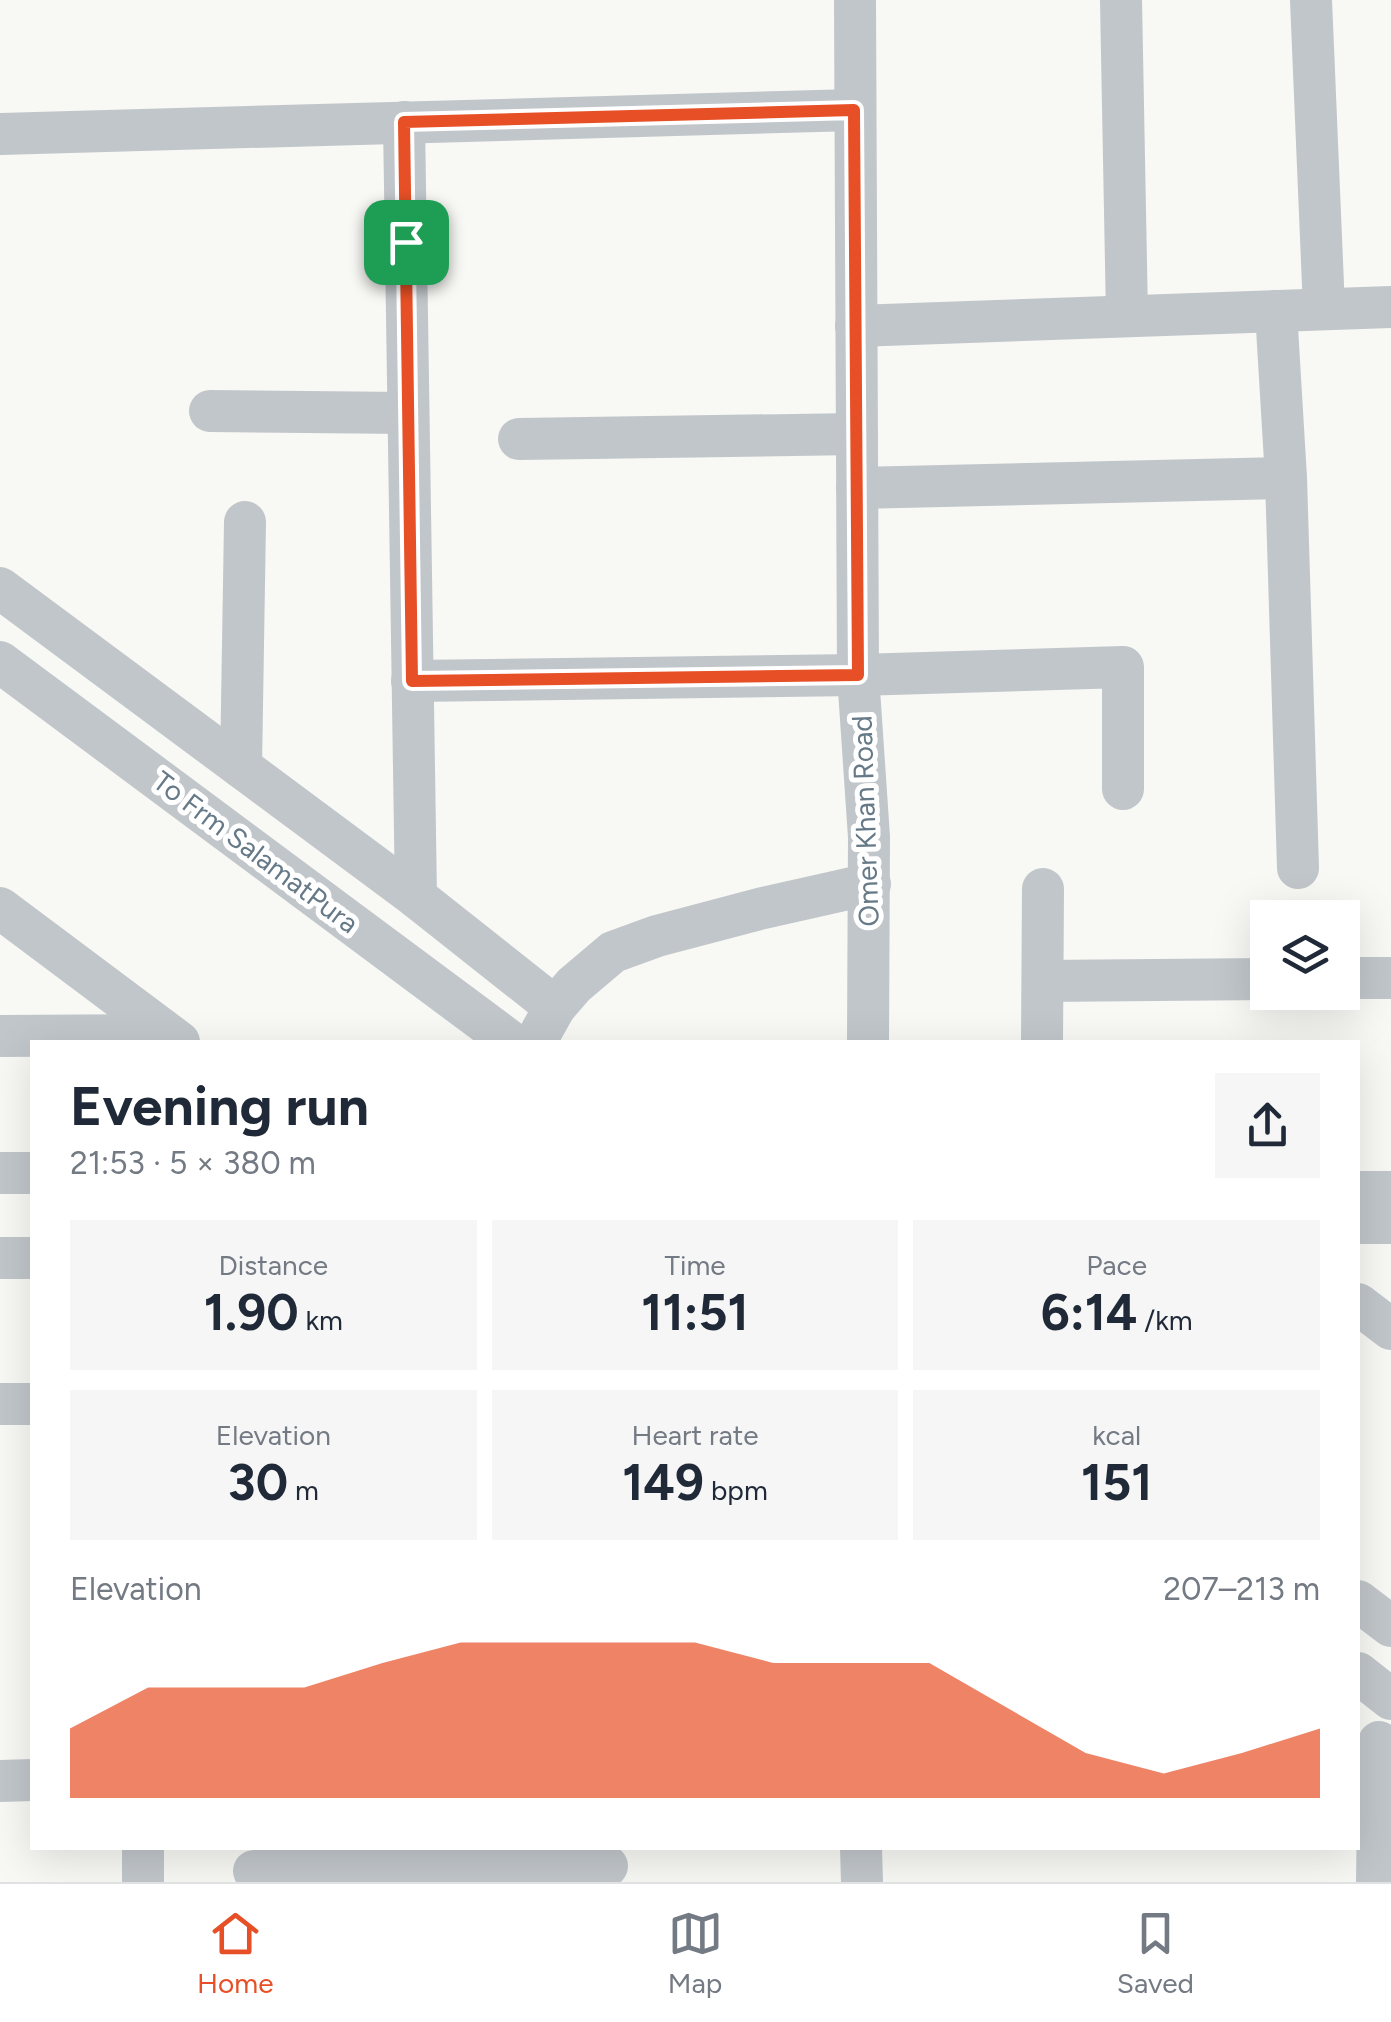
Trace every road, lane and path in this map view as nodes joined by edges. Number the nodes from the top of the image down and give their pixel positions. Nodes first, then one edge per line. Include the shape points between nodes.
1 (854, 0) edge
2 (1121, 0) edge
3 (1311, 0) edge
4 (854, 110) junction
5 (404, 122) junction
6 (0, 134) edge
7 (1391, 307) edge
8 (1324, 309) junction
9 (1276, 311) junction
10 (1127, 316) junction
11 (856, 326) junction
12 (210, 411) dead end
13 (408, 413) junction
14 (856, 434) junction
15 (519, 439) dead end
16 (1286, 478) junction
17 (857, 488) junction
18 (245, 522) dead end
19 (0, 588) edge
20 (0, 662) edge
21 (858, 675) junction
22 (412, 681) junction
23 (241, 767) junction
24 (1123, 789) dead end
25 (1298, 868) dead end
26 (870, 884) junction
27 (1044, 889) dead end
28 (416, 897) junction
29 (0, 908) edge
30 (1360, 978) edge
31 (1391, 978) edge
32 (1250, 979) edge
33 (1044, 981) junction
34 (545, 1025) edge
35 (0, 1036) edge
36 (174, 1039) edge
37 (509, 1040) edge
38 (868, 1040) edge
39 (1042, 1040) edge
40 (0, 1173) edge
41 (30, 1173) edge
42 (1360, 1192) edge
43 (1391, 1192) edge
44 (1391, 1223) edge
45 (1360, 1224) edge
46 (0, 1258) edge
47 (30, 1258) edge
48 (1360, 1306) edge
49 (1391, 1329) edge
50 (0, 1404) edge
51 (30, 1404) edge
52 (1360, 1603) edge
53 (1391, 1626) edge
54 (1360, 1675) edge
55 (1391, 1698) edge
56 (1379, 1742) dead end
57 (0, 1780) edge
58 (30, 1780) edge
59 (1369, 1814) edge
60 (143, 1850) edge
61 (862, 1850) edge
62 (607, 1865) edge
63 (254, 1871) dead end
64 (143, 1882) edge
65 (862, 1882) edge
66 (1377, 1882) edge

1 - 4 street, Omer Khan Road
2 - 10 street
3 - 8 street
4 - 5 street
4 - 11 street, Omer Khan Road
5 - 6 street
5 - 13 street
7 - 8 street
8 - 9 street
9 - 10 street
9 - 16 street
10 - 11 street
11 - 14 street, Omer Khan Road
12 - 13 street
13 - 22 street
14 - 15 street
14 - 17 street, Omer Khan Road
16 - 17 street
16 - 25 street
17 - 21 street, Omer Khan Road
18 - 23 street
19 - 23 street
20 - 37 street, To Frm SalamatPura
21 - 22 street
21 - 24 street via 1123,667
21 - 26 street, Omer Khan Road
22 - 28 street
23 - 28 street
26 - 34 street via 759,908 614,952 574,985
26 - 38 street, Omer Khan Road
27 - 33 street
28 - 34 street
29 - 36 street
30 - 31 street
32 - 33 street
33 - 39 street
35 - 36 street
40 - 41 street
42 - 43 street
44 - 45 street
46 - 47 street
48 - 49 street
50 - 51 street
52 - 53 street
54 - 55 street
56 - 59 street
57 - 58 street
59 - 66 street
60 - 64 street
61 - 65 street
62 - 63 street

